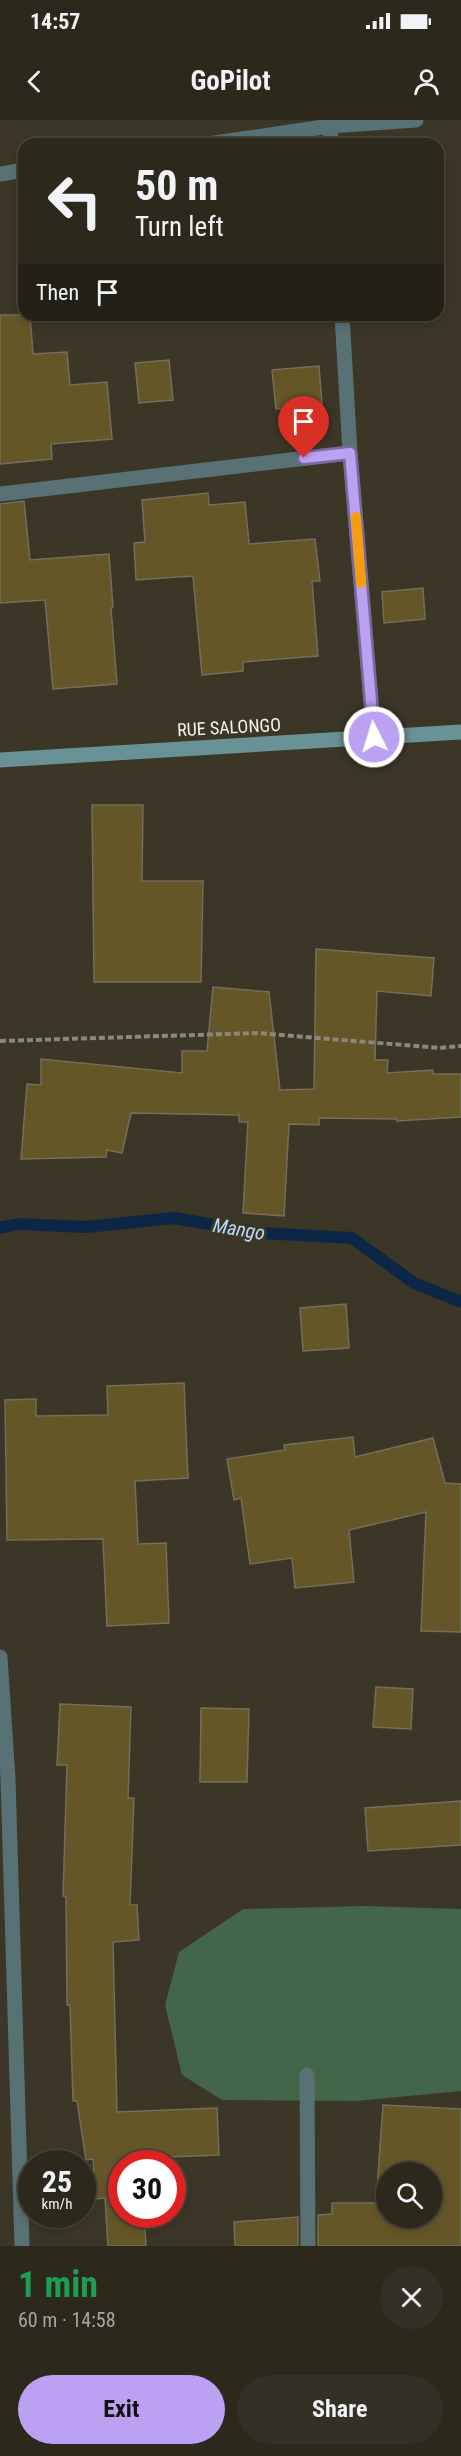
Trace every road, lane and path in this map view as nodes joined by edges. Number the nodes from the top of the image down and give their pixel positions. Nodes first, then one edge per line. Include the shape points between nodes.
1 (416, 120) edge
2 (330, 123) edge
3 (243, 138) edge
4 (331, 138) edge
5 (18, 171) edge
6 (0, 174) edge
7 (342, 321) edge
8 (350, 453) junction
9 (0, 494) edge
10 (461, 732) edge
11 (374, 737) junction
12 (0, 760) edge
13 (0, 1041) edge
14 (461, 1046) edge
15 (0, 1657) edge
16 (307, 2075) dead end
17 (22, 2246) edge
18 (308, 2246) edge

1 - 2 street
2 - 3 street
2 - 4 street
5 - 6 street
7 - 8 street
8 - 9 street
8 - 11 street
10 - 11 street, RUE SALONGO
11 - 12 street, RUE SALONGO
13 - 14 path via 259,1033 439,1048
15 - 17 street via 8,1779
16 - 18 street

